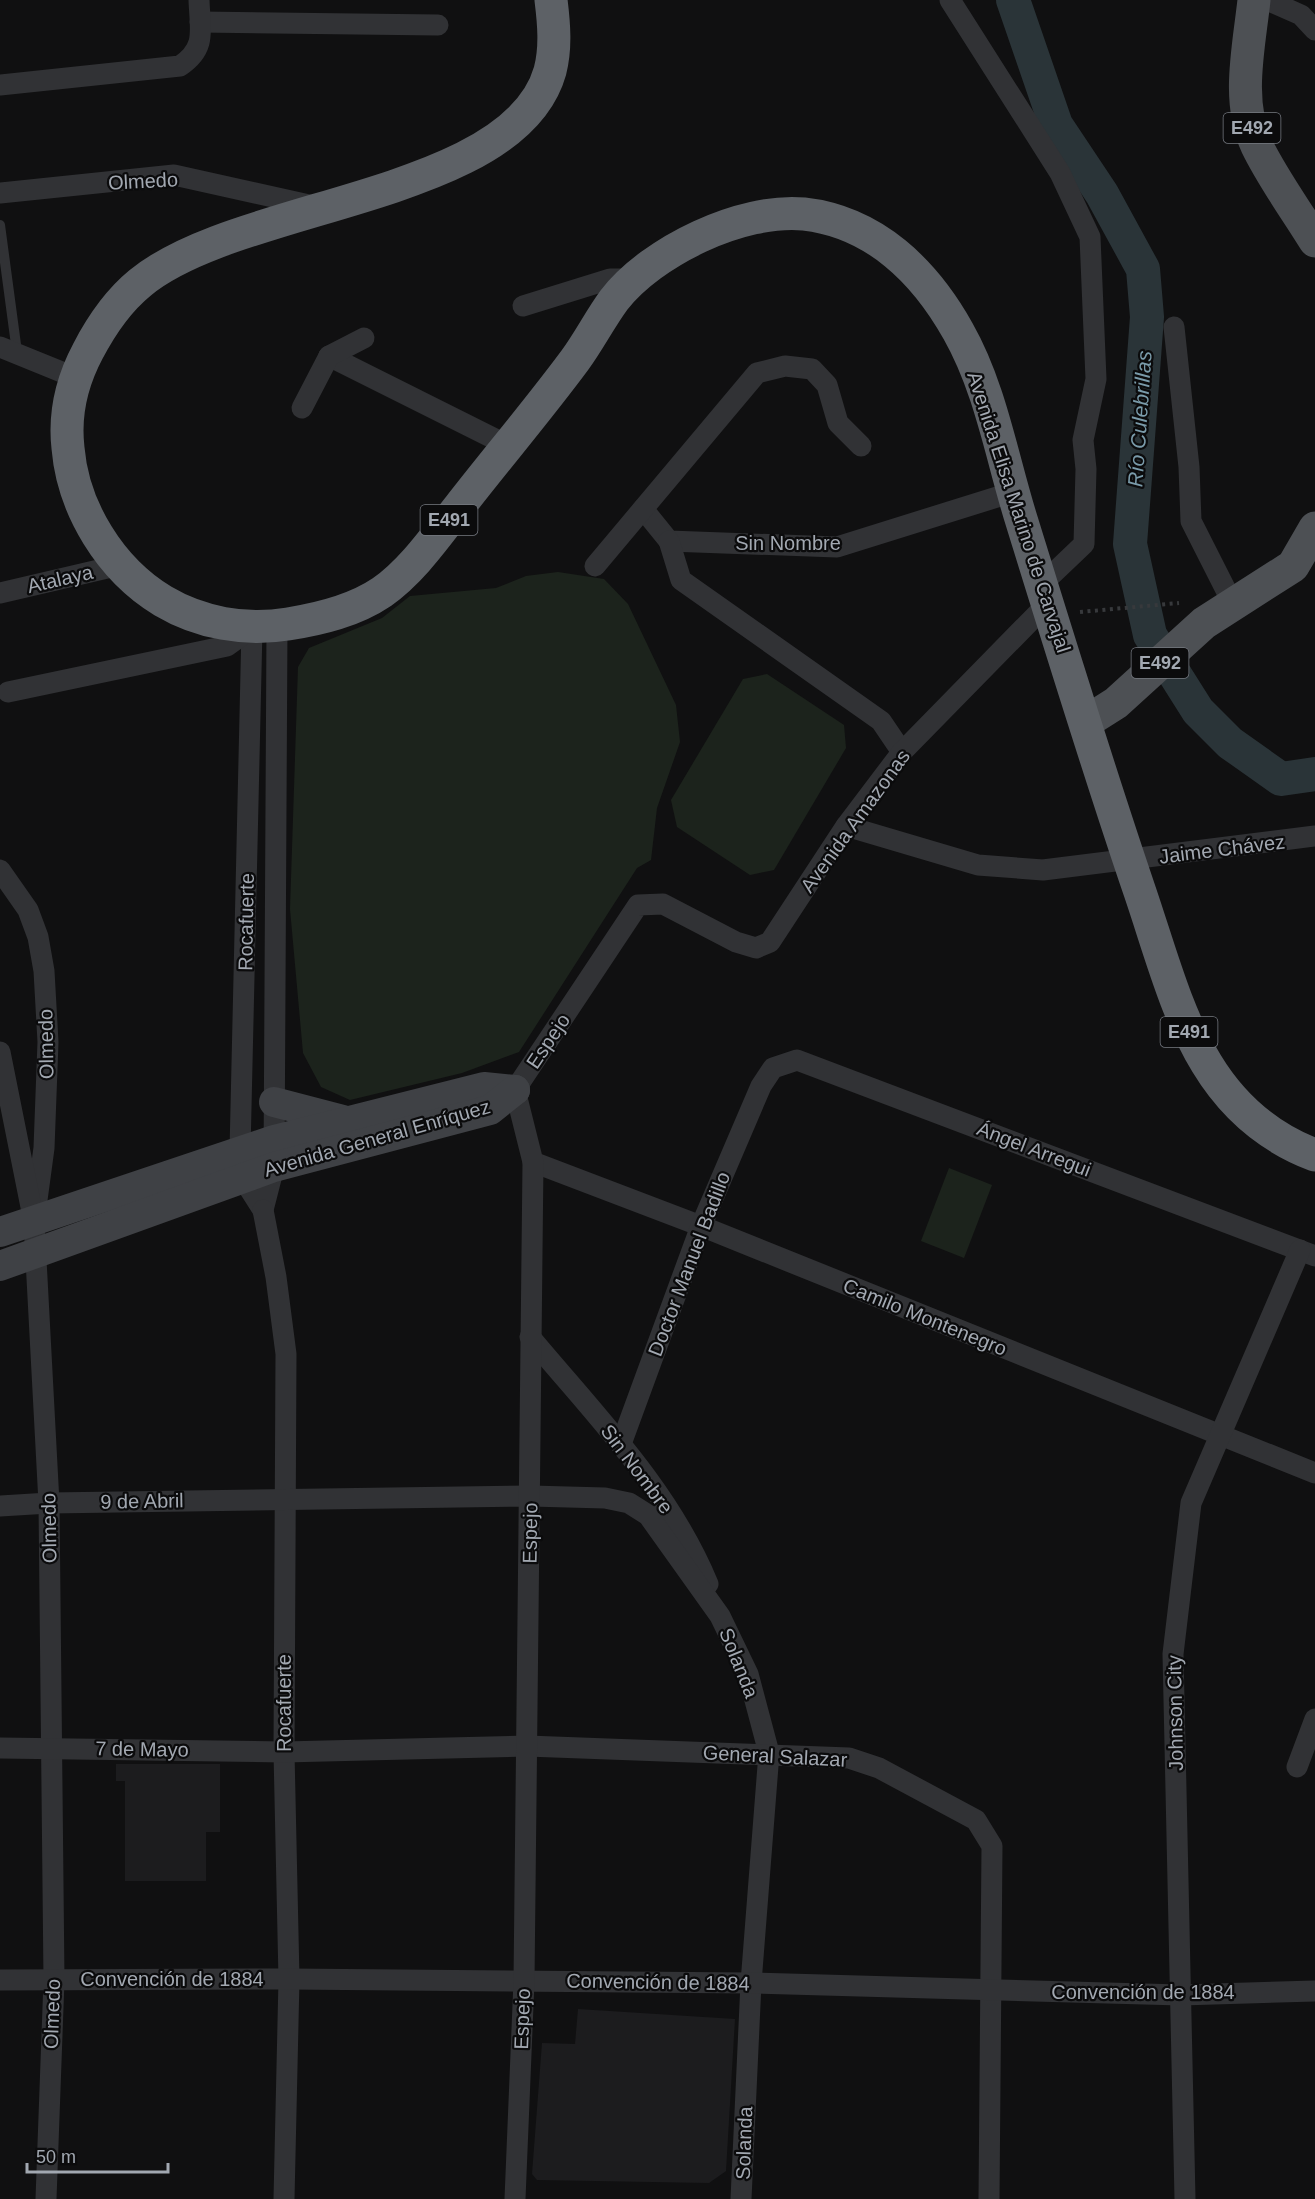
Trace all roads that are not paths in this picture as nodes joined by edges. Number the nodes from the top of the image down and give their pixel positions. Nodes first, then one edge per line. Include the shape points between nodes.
1 (199, 0) edge
2 (551, 0) edge
3 (950, 0) edge
4 (1254, 0) edge
5 (1268, 0) edge
6 (200, 22) junction
7 (438, 25) dead end
8 (1315, 30) edge
9 (0, 85) edge
10 (0, 193) edge
11 (318, 207) junction
12 (0, 225) edge
13 (1315, 240) edge
14 (634, 279) junction
15 (523, 306) dead end
16 (1174, 327) dead end
17 (364, 338) dead end
18 (9, 350) edge
19 (329, 356) junction
20 (74, 377) junction
21 (302, 408) dead end
22 (507, 446) junction
23 (861, 446) dead end
24 (1013, 492) junction
25 (643, 509) junction
26 (1315, 528) edge
27 (669, 541) junction
28 (120, 565) junction
29 (595, 566) dead end
30 (0, 593) edge
31 (1045, 594) junction
32 (1233, 604) junction
33 (264, 627) junction
34 (8, 692) dead end
35 (1086, 723) junction
36 (902, 752) junction
37 (846, 826) junction
38 (1315, 836) edge
39 (1129, 860) junction
40 (0, 870) edge
41 (638, 905) joint
42 (0, 1052) edge
43 (761, 1086) joint
44 (516, 1090) junction
45 (274, 1102) junction
46 (354, 1121) junction
47 (274, 1153) junction
48 (1315, 1155) edge
49 (533, 1162) junction
50 (241, 1164) junction
51 (263, 1210) junction
52 (34, 1222) junction
53 (701, 1226) junction
54 (0, 1232) edge
55 (1307, 1253) edge
56 (36, 1254) junction
57 (0, 1266) edge
58 (530, 1337) junction
59 (1221, 1436) junction
60 (621, 1444) junction
61 (1315, 1473) edge
62 (531, 1496) junction
63 (284, 1499) junction
64 (50, 1503) junction
65 (0, 1506) edge
66 (720, 1616) junction
67 (1315, 1719) edge
68 (527, 1746) junction
69 (0, 1748) edge
70 (52, 1748) junction
71 (284, 1752) junction
72 (769, 1753) junction
73 (1296, 1767) dead end
74 (289, 1979) junction
75 (0, 1980) edge
76 (54, 1980) junction
77 (524, 1981) junction
78 (751, 1983) junction
79 (1315, 1990) edge
80 (990, 1991) junction
81 (1181, 1995) junction
82 (46, 2199) edge
83 (284, 2199) edge
84 (515, 2199) edge
85 (741, 2199) edge
86 (989, 2199) edge
87 (1185, 2199) edge

1 - 6 street
2 - 11 highway, Avenida Elisa Marino de Carvajal / E491 via 555,32 549,75 528,113 492,142 450,166
3 - 31 street, Avenida Amazonas via 1060,173 1090,237 1096,379 1083,440 1084,544
4 - 13 main road, E492 via 1245,78 1248,112 1257,145
5 - 8 street via 1301,15
6 - 7 street
6 - 9 street via 195,56 180,66
10 - 11 street, Olmedo via 174,175
11 - 20 highway, Avenida Elisa Marino de Carvajal / E491 via 193,250 141,282 104,322
12 - 18 lane
14 - 15 street via 610,279
14 - 22 highway, Avenida Elisa Marino de Carvajal / E491 via 616,297 576,358
14 - 24 highway, Avenida Elisa Marino de Carvajal / E491 via 703,233 754,219 801,214 851,226 890,246 926,284 960,334 992,415
16 - 32 street via 1191,521
17 - 19 street
18 - 20 street
19 - 21 street
19 - 22 street
20 - 28 highway, Avenida Elisa Marino de Carvajal / E491 via 67,419 68,452 78,497 99,538
22 - 33 highway, Avenida Elisa Marino de Carvajal / E491 via 417,559 381,592 330,617
23 - 25 street via 838,423 827,385 812,369 785,366 757,373
24 - 27 street, Sin Nombre via 837,547
24 - 31 highway, Avenida Elisa Marino de Carvajal / E491
25 - 27 street
25 - 29 street
26 - 32 main road, E492 via 1293,566
27 - 36 street via 681,580 881,721
28 - 30 street, Atalaya
28 - 33 highway, Avenida Elisa Marino de Carvajal / E491 via 141,585 197,617
31 - 35 highway, Avenida Elisa Marino de Carvajal / E491
31 - 36 street, Avenida Amazonas
32 - 35 main road, E492 via 1204,623 1116,703
33 - 34 street via 227,646
33 - 45 street, Rocafuerte
33 - 50 street, Rocafuerte
35 - 39 highway, Avenida Elisa Marino de Carvajal / E491
36 - 37 street, Avenida Amazonas
37 - 39 street, Jaime Chávez via 978,865 1043,870
37 - 41 street, Avenida Amazonas via 770,942 756,948 736,942 663,904
38 - 39 street, Jaime Chávez
39 - 48 highway, Avenida Elisa Marino de Carvajal / E491 via 1175,998 1196,1048 1217,1082 1247,1117 1291,1146
40 - 52 street, Olmedo via 28,910 44,971 48,1042 45,1148
41 - 44 street, Espejo
42 - 52 street
43 - 53 street, Doctor Manuel Badillo
43 - 55 street, Ángel Arregui via 773,1068 797,1060
44 - 46 street, Avenida General Enríquez via 484,1087
44 - 47 street, Avenida General Enríquez via 490,1110
44 - 49 street, Espejo
45 - 46 street
45 - 47 street, Rocafuerte
46 - 47 street, Avenida General Enríquez
47 - 50 street, Avenida General Enríquez
47 - 51 street, Rocafuerte
49 - 53 street, Camilo Montenegro
49 - 58 street, Espejo
50 - 51 street, Rocafuerte
50 - 52 street, Avenida General Enríquez
50 - 56 street, Avenida General Enríquez
51 - 63 street, Rocafuerte via 286,1354
52 - 54 street, Avenida General Enríquez
52 - 56 street, Olmedo
53 - 59 street, Camilo Montenegro
53 - 60 street, Doctor Manuel Badillo
55 - 59 street, Johnson City
56 - 57 street, Avenida General Enríquez
56 - 64 street, Olmedo
58 - 60 street, Sin Nombre
58 - 62 street, Espejo
59 - 61 street, Camilo Montenegro
59 - 81 street, Johnson City via 1191,1503 1173,1654
60 - 66 street, Sin Nombre via 669,1507 696,1556
62 - 63 street, Solanda
62 - 66 street, Solanda via 605,1498 629,1503 648,1515
62 - 68 street, Espejo
63 - 64 street, 9 de Abril
63 - 71 street, Rocafuerte
64 - 65 street, 9 de Abril
64 - 70 street, Olmedo
66 - 72 street, Solanda via 748,1674
67 - 73 street
68 - 71 street, General Salazar
68 - 72 street, General Salazar
68 - 77 street, Espejo
69 - 70 street, 7 de Mayo
70 - 71 street, 7 de Mayo
70 - 76 street, Olmedo
71 - 74 street, Rocafuerte
72 - 78 street, Solanda
72 - 80 street, General Salazar via 849,1758 879,1768 976,1821 992,1846
74 - 76 street, Convención de 1884
74 - 77 street, Convención de 1884
74 - 83 street, Rocafuerte
75 - 76 street, Convención de 1884
76 - 82 street, Olmedo
77 - 78 street, Convención de 1884
77 - 84 street, Espejo
78 - 80 street, Convención de 1884
78 - 85 street, Solanda
79 - 81 street, Convención de 1884
80 - 81 street, Convención de 1884
80 - 86 street, General Salazar
81 - 87 street, Johnson City

